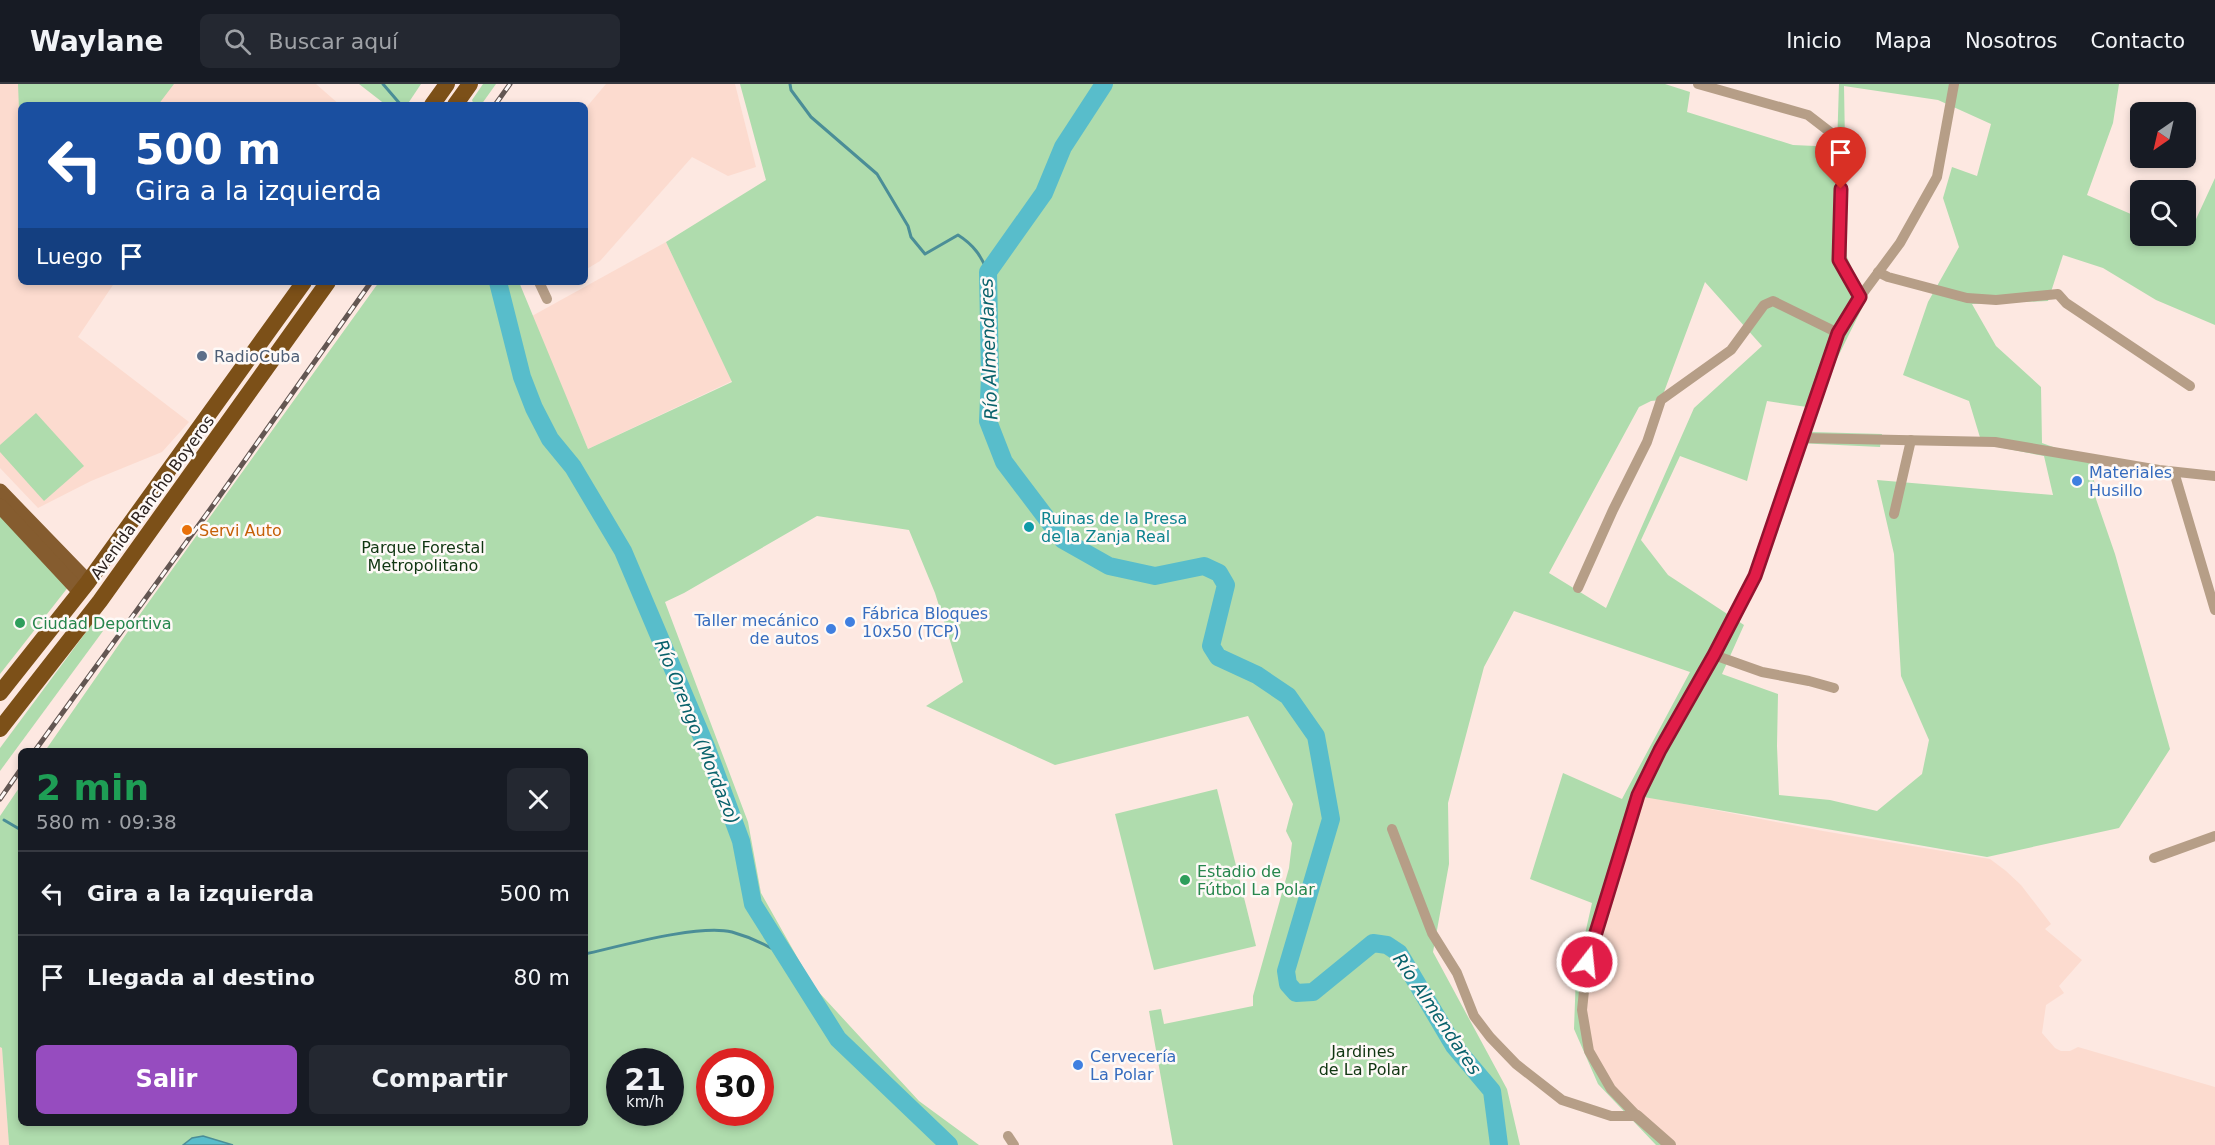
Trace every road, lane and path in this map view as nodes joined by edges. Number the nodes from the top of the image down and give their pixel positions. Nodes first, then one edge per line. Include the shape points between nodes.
1 (447, 84) edge
2 (470, 84) edge
3 (1698, 84) edge
4 (1953, 84) edge
5 (434, 102) edge
6 (457, 102) edge
7 (1878, 272) junction
8 (302, 285) edge
9 (326, 285) edge
10 (540, 285) edge
11 (1860, 297) junction
12 (547, 299) dead end
13 (1838, 333) junction
14 (2190, 386) dead end
15 (1803, 438) junction
16 (1911, 440) junction
17 (2174, 472) junction
18 (2215, 476) edge
19 (0, 491) edge
20 (0, 506) edge
21 (1894, 514) dead end
22 (129, 560) junction
23 (1578, 588) dead end
24 (82, 590) junction
25 (2215, 610) edge
26 (77, 630) junction
27 (1714, 655) junction
28 (1834, 688) dead end
29 (0, 693) edge
30 (0, 729) edge
31 (1392, 829) dead end
32 (2215, 836) edge
33 (2154, 858) dead end
34 (1637, 1116) junction
35 (1670, 1145) edge

1 - 5 highway
2 - 6 highway
3 - 11 street via 1808,116 1830,132 1837,142 1841,165 1839,260
4 - 7 street via 1937,177 1900,243
7 - 11 street
7 - 14 street via 1967,298 1995,300 2058,294
8 - 24 highway, Avenida Rancho Boyeros
9 - 22 highway, Avenida Rancho Boyeros
10 - 12 street
11 - 13 street
13 - 15 street
13 - 23 street via 1773,301 1764,305 1731,350 1661,400 1647,442
15 - 16 street
15 - 27 street via 1763,558
16 - 17 street via 1995,442
16 - 21 street
17 - 18 street
17 - 25 street
19 - 24 main road
20 - 24 main road
22 - 24 highway
22 - 26 highway, Avenida Rancho Boyeros
24 - 26 highway via 92,605
24 - 29 highway, Avenida Rancho Boyeros
26 - 30 highway, Avenida Rancho Boyeros
27 - 28 street via 1762,672
27 - 34 street via 1638,795 1587,962 1582,1010 1589,1051 1611,1089
31 - 34 street via 1432,933 1456,973 1474,1016 1490,1037 1530,1076 1562,1100 1611,1116
32 - 33 street
34 - 35 street

